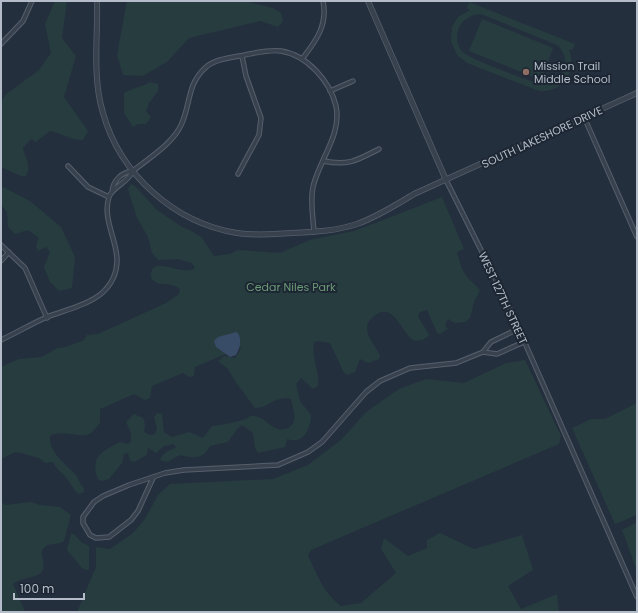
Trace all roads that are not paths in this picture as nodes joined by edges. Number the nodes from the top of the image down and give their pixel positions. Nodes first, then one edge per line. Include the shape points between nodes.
1 (32, 1) edge
2 (96, 1) edge
3 (323, 1) edge
4 (368, 1) edge
5 (1, 44) edge
6 (242, 56) junction
7 (302, 59) junction
8 (353, 80) dead end
9 (330, 91) junction
10 (637, 93) edge
11 (584, 117) junction
12 (379, 149) dead end
13 (323, 161) junction
14 (68, 166) dead end
15 (133, 171) junction
16 (238, 174) dead end
17 (446, 180) junction
18 (112, 192) junction
19 (109, 197) junction
20 (314, 232) junction
21 (637, 237) edge
22 (1, 245) edge
23 (9, 252) junction
24 (1, 261) edge
25 (47, 318) junction
26 (518, 329) junction
27 (1, 340) edge
28 (524, 342) junction
29 (483, 352) junction
30 (153, 478) junction
31 (637, 597) edge

1 - 5 street via 23,22
2 - 15 street, SOUTH LAKESHORE DRIVE via 98,84 102,112 113,140
3 - 7 street via 325,19 321,33
4 - 17 street, WEST 127TH STREET
6 - 7 street via 280,50
6 - 15 street via 222,59 206,66 193,82 182,124 168,142
6 - 16 street via 246,76 261,118 259,135
7 - 9 street via 316,70
8 - 9 street
9 - 13 street via 336,106 336,129
10 - 11 street, SOUTH LAKESHORE DRIVE
11 - 17 street, SOUTH LAKESHORE DRIVE
11 - 21 street
12 - 13 street via 354,162 341,164
13 - 20 street via 313,185
14 - 19 street via 88,187
15 - 18 street via 130,177
15 - 18 street via 126,172 116,180
15 - 20 street, SOUTH LAKESHORE DRIVE via 153,193 193,220 211,227 238,234 257,235
17 - 20 street, SOUTH LAKESHORE DRIVE via 358,224
17 - 26 street, WEST 127TH STREET
18 - 19 street
19 - 25 street via 108,218 117,260 112,281 95,298
22 - 23 street
23 - 24 street
23 - 25 street via 24,268
25 - 27 street
26 - 28 street, WEST 127TH STREET
26 - 29 street via 491,342
28 - 29 street via 497,354
28 - 31 street, WEST 127TH STREET
29 - 30 street via 456,363 410,368 380,381 366,392 322,442 308,452 283,463 184,470
30 - 30 street via 129,485 94,502 83,517 86,530 96,538 102,538 109,537 123,528 138,511

